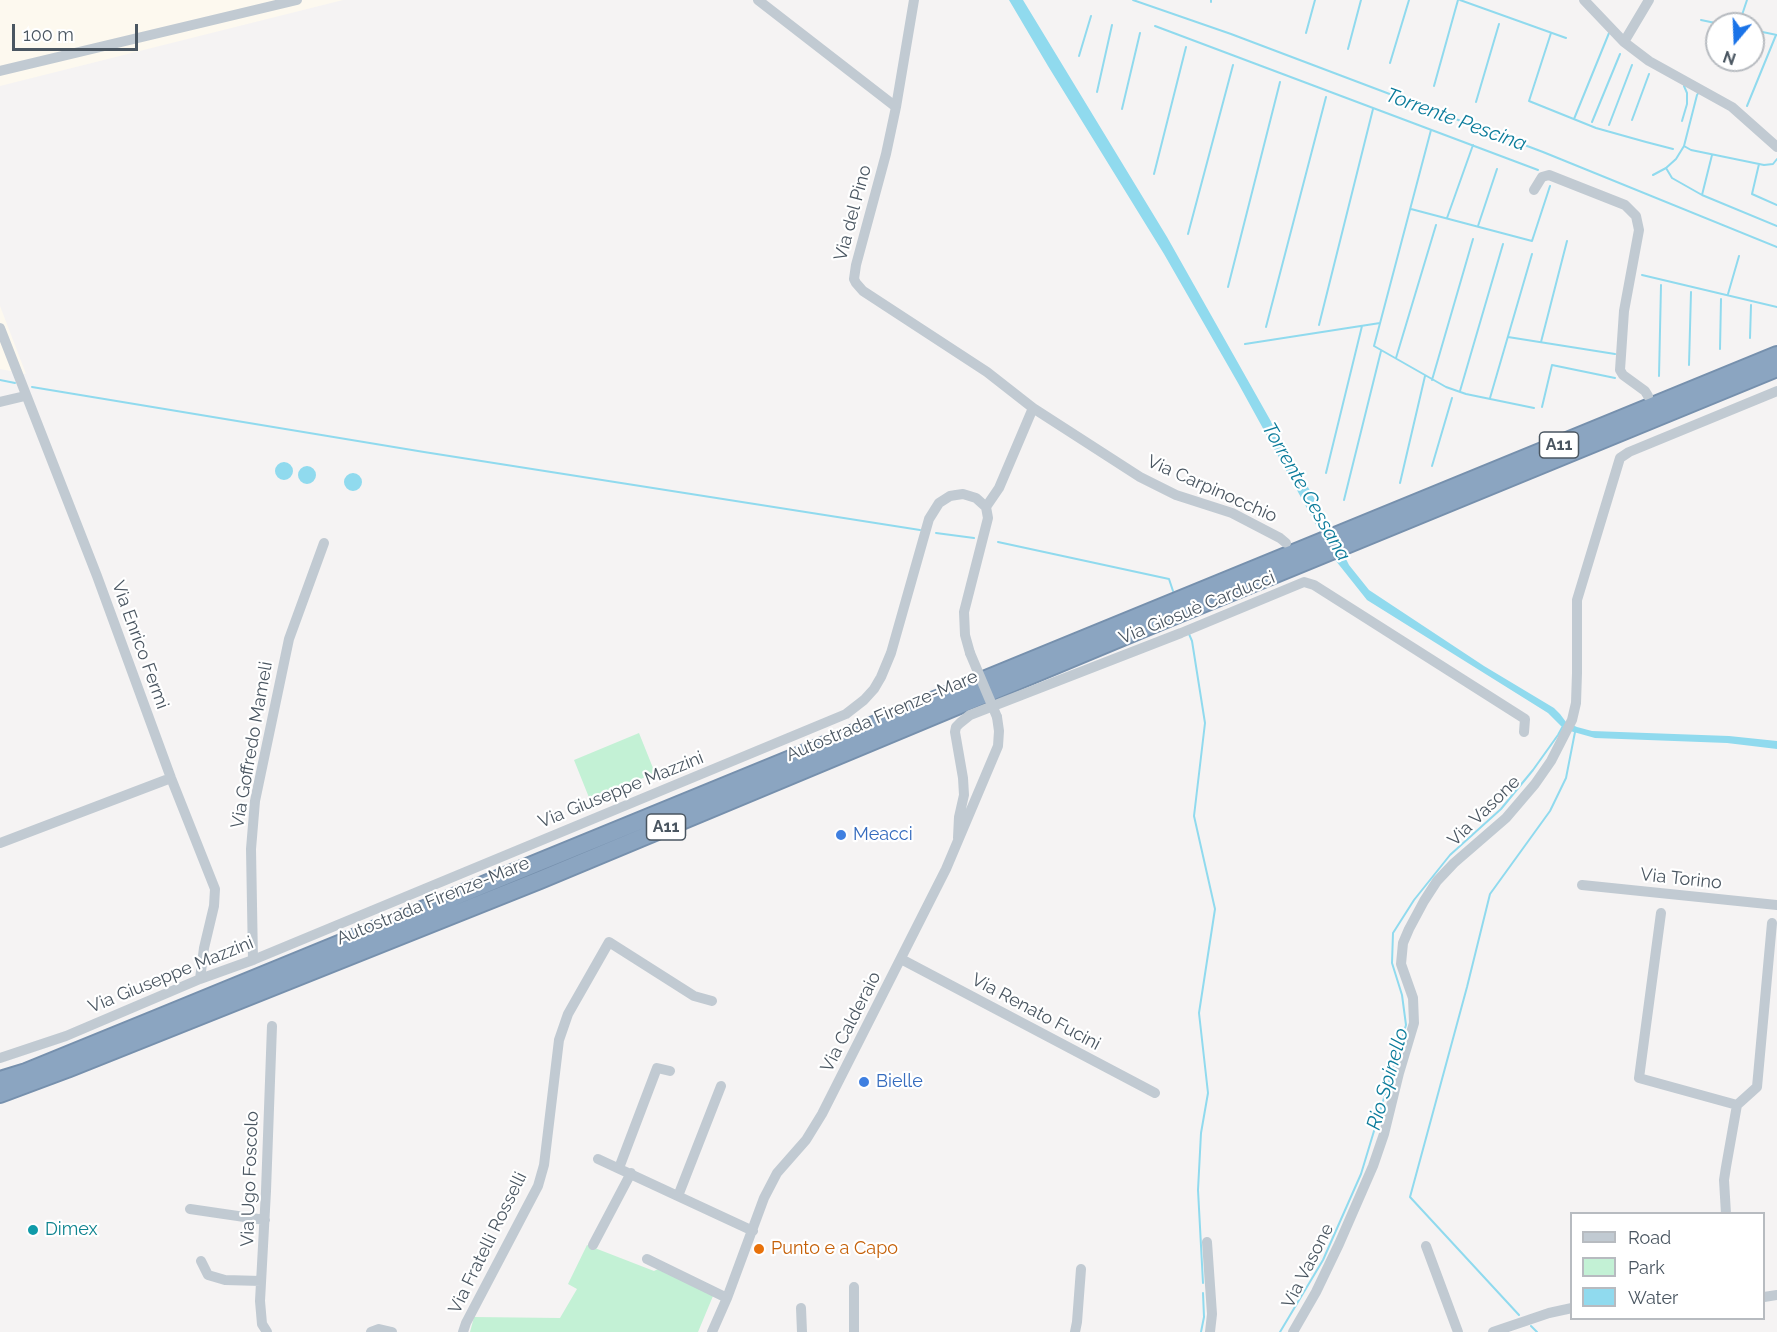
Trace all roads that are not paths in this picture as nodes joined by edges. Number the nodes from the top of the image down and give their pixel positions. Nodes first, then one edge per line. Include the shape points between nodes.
1 (297, 0) edge
2 (758, 0) edge
3 (914, 0) edge
4 (1584, 0) edge
5 (1649, 0) edge
6 (1624, 42) junction
7 (0, 71) edge
8 (896, 107) junction
9 (1777, 147) edge
10 (1534, 190) dead end
11 (0, 328) edge
12 (1777, 355) edge
13 (1777, 368) edge
14 (1777, 391) edge
15 (25, 396) junction
16 (1648, 396) dead end
17 (0, 402) edge
18 (1033, 408) junction
19 (1660, 427) dead end
20 (1665, 438) junction
21 (986, 507) junction
22 (1343, 539) junction
23 (324, 543) dead end
24 (1287, 543) dead end
25 (1326, 547) junction
26 (1524, 732) dead end
27 (171, 778) junction
28 (958, 838) junction
29 (0, 843) edge
30 (1582, 885) dead end
31 (1777, 904) edge
32 (1660, 913) dead end
33 (1772, 923) dead end
34 (901, 959) junction
35 (253, 960) junction
36 (200, 979) junction
37 (712, 1001) dead end
38 (272, 1026) dead end
39 (0, 1058) edge
40 (670, 1071) dead end
41 (0, 1080) edge
42 (721, 1086) dead end
43 (1155, 1093) dead end
44 (0, 1094) edge
45 (1737, 1105) junction
46 (598, 1158) dead end
47 (619, 1168) junction
48 (630, 1173) junction
49 (678, 1196) junction
50 (189, 1209) dead end
51 (1726, 1212) edge
52 (265, 1220) junction
53 (753, 1232) junction
54 (1208, 1242) dead end
55 (593, 1245) dead end
56 (1426, 1246) dead end
57 (647, 1259) dead end
58 (201, 1261) dead end
59 (1081, 1269) dead end
60 (261, 1281) junction
61 (854, 1287) dead end
62 (727, 1298) junction
63 (801, 1308) dead end
64 (1570, 1308) edge
65 (1522, 1322) junction
66 (267, 1332) edge
67 (371, 1332) edge
68 (392, 1332) edge
69 (463, 1332) edge
70 (712, 1332) edge
71 (802, 1332) edge
72 (854, 1332) edge
73 (1074, 1332) edge
74 (1210, 1332) edge
75 (1293, 1332) edge
76 (1458, 1332) edge
77 (1496, 1332) edge
78 (1516, 1332) edge

1 - 7 street
2 - 8 street
3 - 8 street, Via del Pino
4 - 6 street
5 - 6 street
6 - 9 street via 1649,61 1732,107
8 - 18 street, Via del Pino via 854,279 862,291 987,372
10 - 16 street via 1542,177 1551,175 1625,205 1636,216 1639,230 1624,311 1620,370
11 - 15 street, Via Enrico Fermi
12 - 22 highway, Autostrada Firenze-Mare / A11
13 - 22 highway, Autostrada Firenze-Mare / A11
14 - 20 street, Via Vasone
15 - 17 street
15 - 27 street, Via Enrico Fermi
18 - 21 street via 998,491
18 - 24 street, Via Carpinocchio via 1140,477 1176,495 1232,513
19 - 20 street
20 - 75 street, Via Vasone via 1626,453 1619,461 1577,600 1576,703 1572,720 1551,761 1506,818 1437,881 1403,943 1401,964 1413,998 1414,1023 1381,1143 1340,1244
21 - 28 street, Via Calderaio, bridge via 988,524 964,612 965,635 997,717 998,746
21 - 35 street, Via Giuseppe Mazzini via 963,494 950,496 935,508 886,664 874,689 846,714
22 - 25 highway, Autostrada Firenze-Mare / A11
23 - 35 street, Via Goffredo Mameli via 289,639 255,801 251,849
25 - 41 highway, Autostrada Firenze-Mare / A11
25 - 44 highway, Autostrada Firenze-Mare / A11 via 540,880
26 - 28 street, Via Giosuè Carducci via 1525,719 1302,579 1181,633 970,715 955,732 964,795
27 - 29 street
27 - 36 street, Via Enrico Fermi via 215,889
28 - 34 street, Via Calderaio
30 - 31 street, Via Torino
32 - 45 street via 1640,1078
33 - 45 street via 1757,1087
34 - 43 street, Via Renato Fucini
34 - 53 street, Via Calderaio via 822,1114 806,1140 777,1173
35 - 36 street, Via Giuseppe Mazzini
36 - 39 street, Via Giuseppe Mazzini
37 - 69 street, Via Fratelli Rosselli via 694,996 609,942 568,1014 559,1040 538,1186
38 - 52 street, Via Ugo Foscolo
40 - 47 street via 657,1068
42 - 49 street
45 - 51 street via 1725,1167
46 - 47 street
47 - 48 street
48 - 49 street
48 - 55 street
49 - 53 street
50 - 52 street
52 - 60 street, Via Ugo Foscolo
53 - 62 street, Via Calderaio
54 - 74 street
56 - 76 street
57 - 62 street
58 - 60 street via 208,1275 225,1280
59 - 73 street
60 - 66 street, Via Ugo Foscolo via 262,1324
61 - 72 street
62 - 70 street, Via Calderaio
63 - 71 street
64 - 65 street
65 - 77 street
65 - 78 street
67 - 68 street

